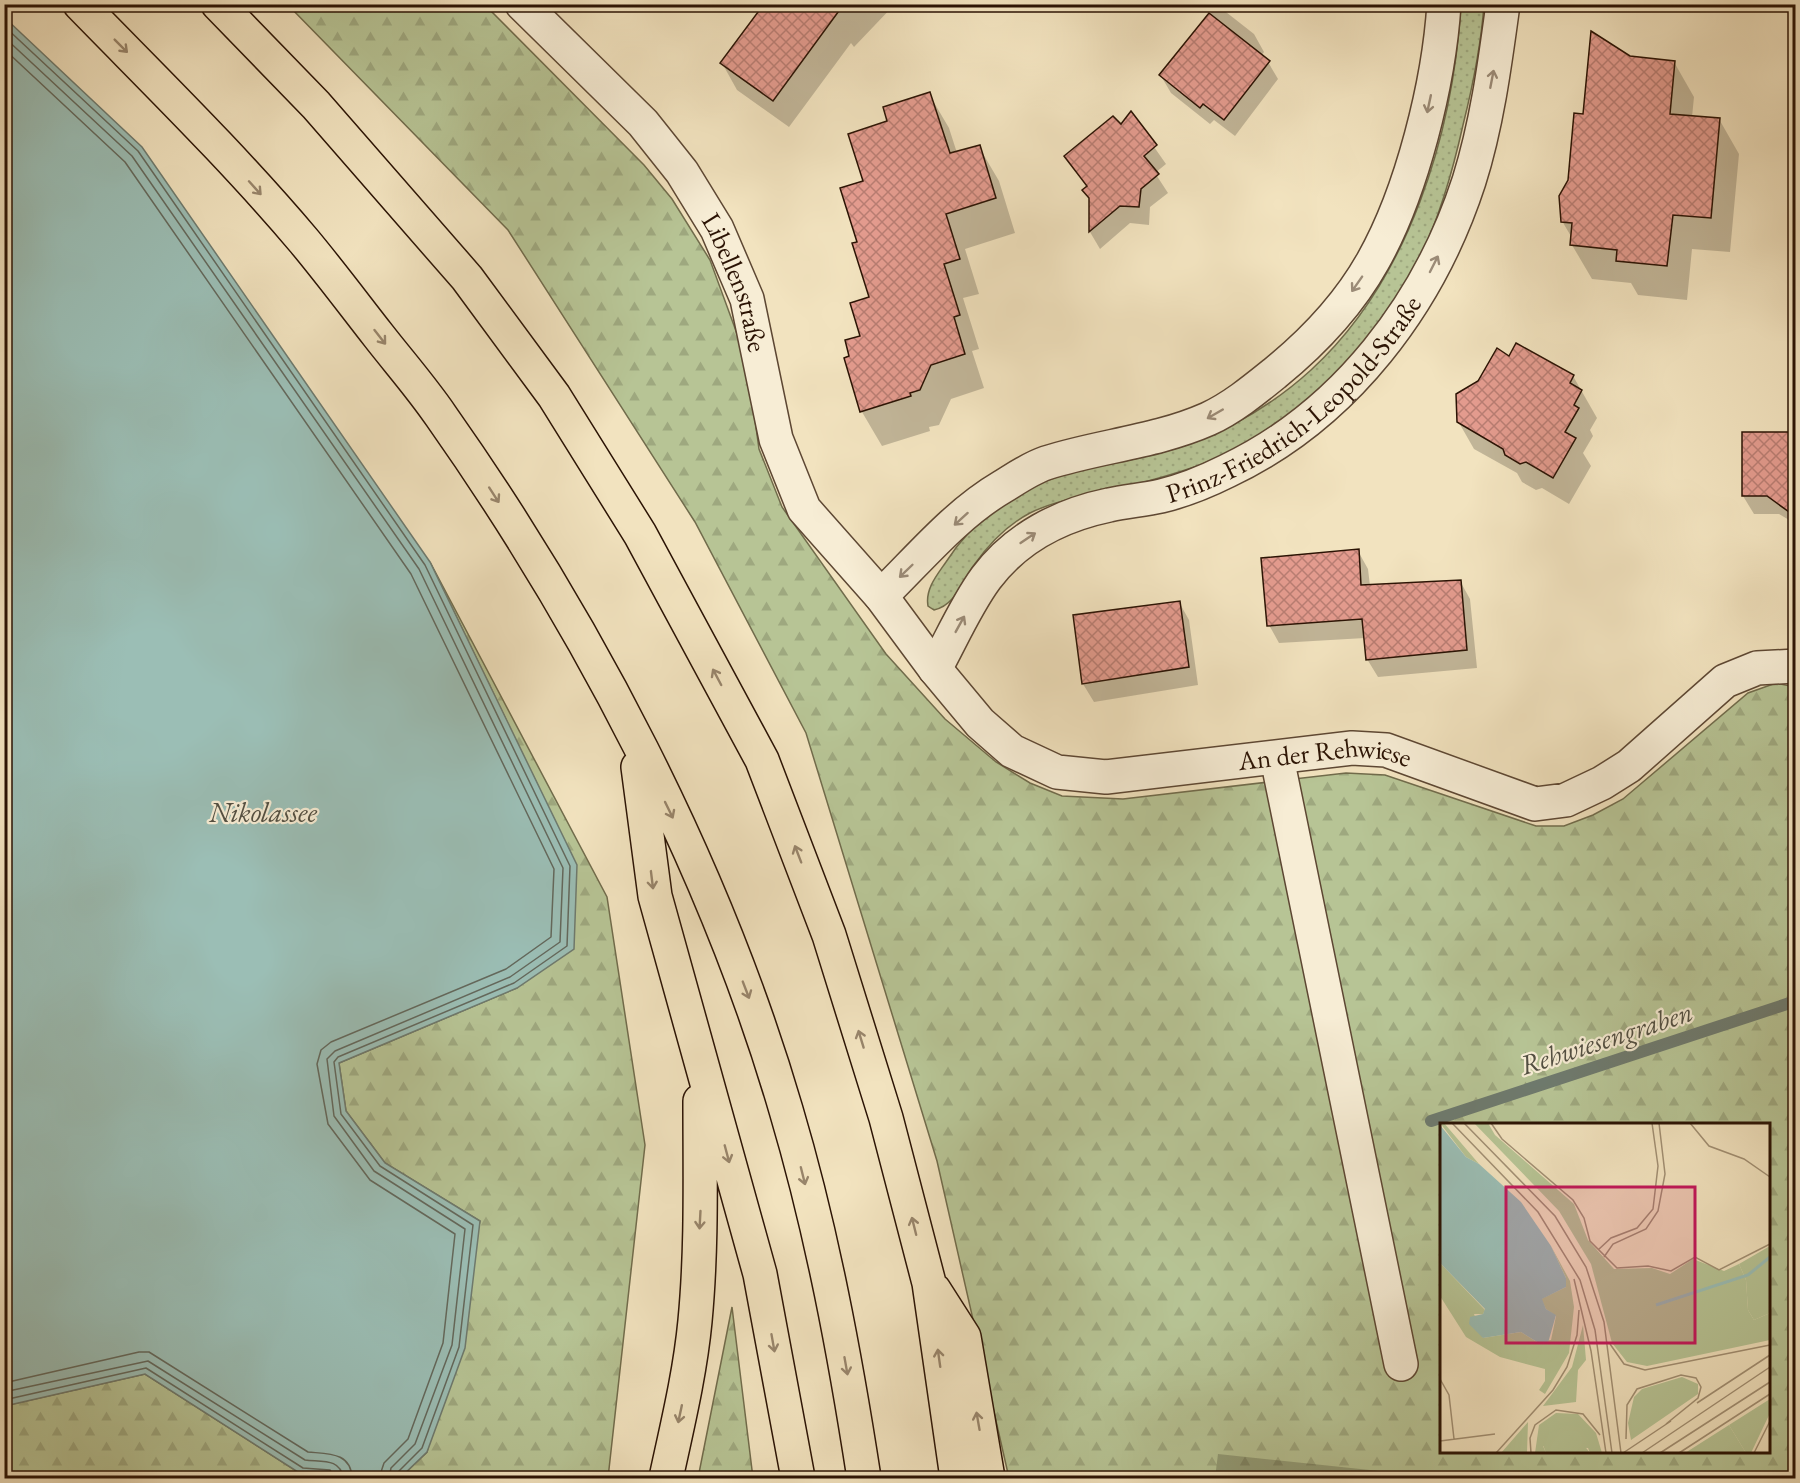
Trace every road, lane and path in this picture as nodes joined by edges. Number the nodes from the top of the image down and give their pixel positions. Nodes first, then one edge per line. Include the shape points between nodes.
1 (80, 4) edge
2 (218, 4) edge
3 (522, 4) edge
4 (1444, 4) edge
5 (1503, 4) edge
6 (881, 596) junction
7 (1796, 666) edge
8 (935, 669) junction
9 (634, 739) junction
10 (1277, 758) junction
11 (700, 1057) junction
12 (929, 1283) junction
13 (1401, 1364) dead end
14 (666, 1479) edge
15 (798, 1479) edge
16 (864, 1479) edge
17 (957, 1479) edge
18 (988, 1479) edge

1 -> 9 highway via 304,241 440,414 593,655
12 -> 2 highway via 886,1118 829,935 762,760 640,534 554,396 467,278 316,105
3 - 6 street, Libellenstraße via 643,123 682,172 717,230 747,298 776,439 804,509
4 -> 6 street, Prinz-Friedrich-Leopold-Straße via 1442,41 1424,126 1396,210 1373,261 1308,346 1250,393 1209,418 1163,435 1044,464 1000,488 963,516
8 -> 5 street, Prinz-Friedrich-Leopold-Straße via 986,578 1021,542 1053,522 1107,505 1162,496 1226,472 1281,442 1334,400 1380,349 1422,287 1450,232 1465,190 1482,128
6 - 8 street, An der Rehwiese
7 - 10 street, An der Rehwiese via 1757,668 1725,681 1629,766 1566,800 1535,804 1386,750 1352,748
8 - 10 street, An der Rehwiese via 980,723 1012,751 1057,771 1106,777
9 -> 11 highway via 655,896
9 -> 16 highway via 705,885 750,1000 786,1111 827,1270
10 - 13 street
11 -> 14 highway via 701,1201 695,1322
11 -> 15 highway via 760,1275
17 -> 12 highway
18 -> 12 highway via 964,1336

